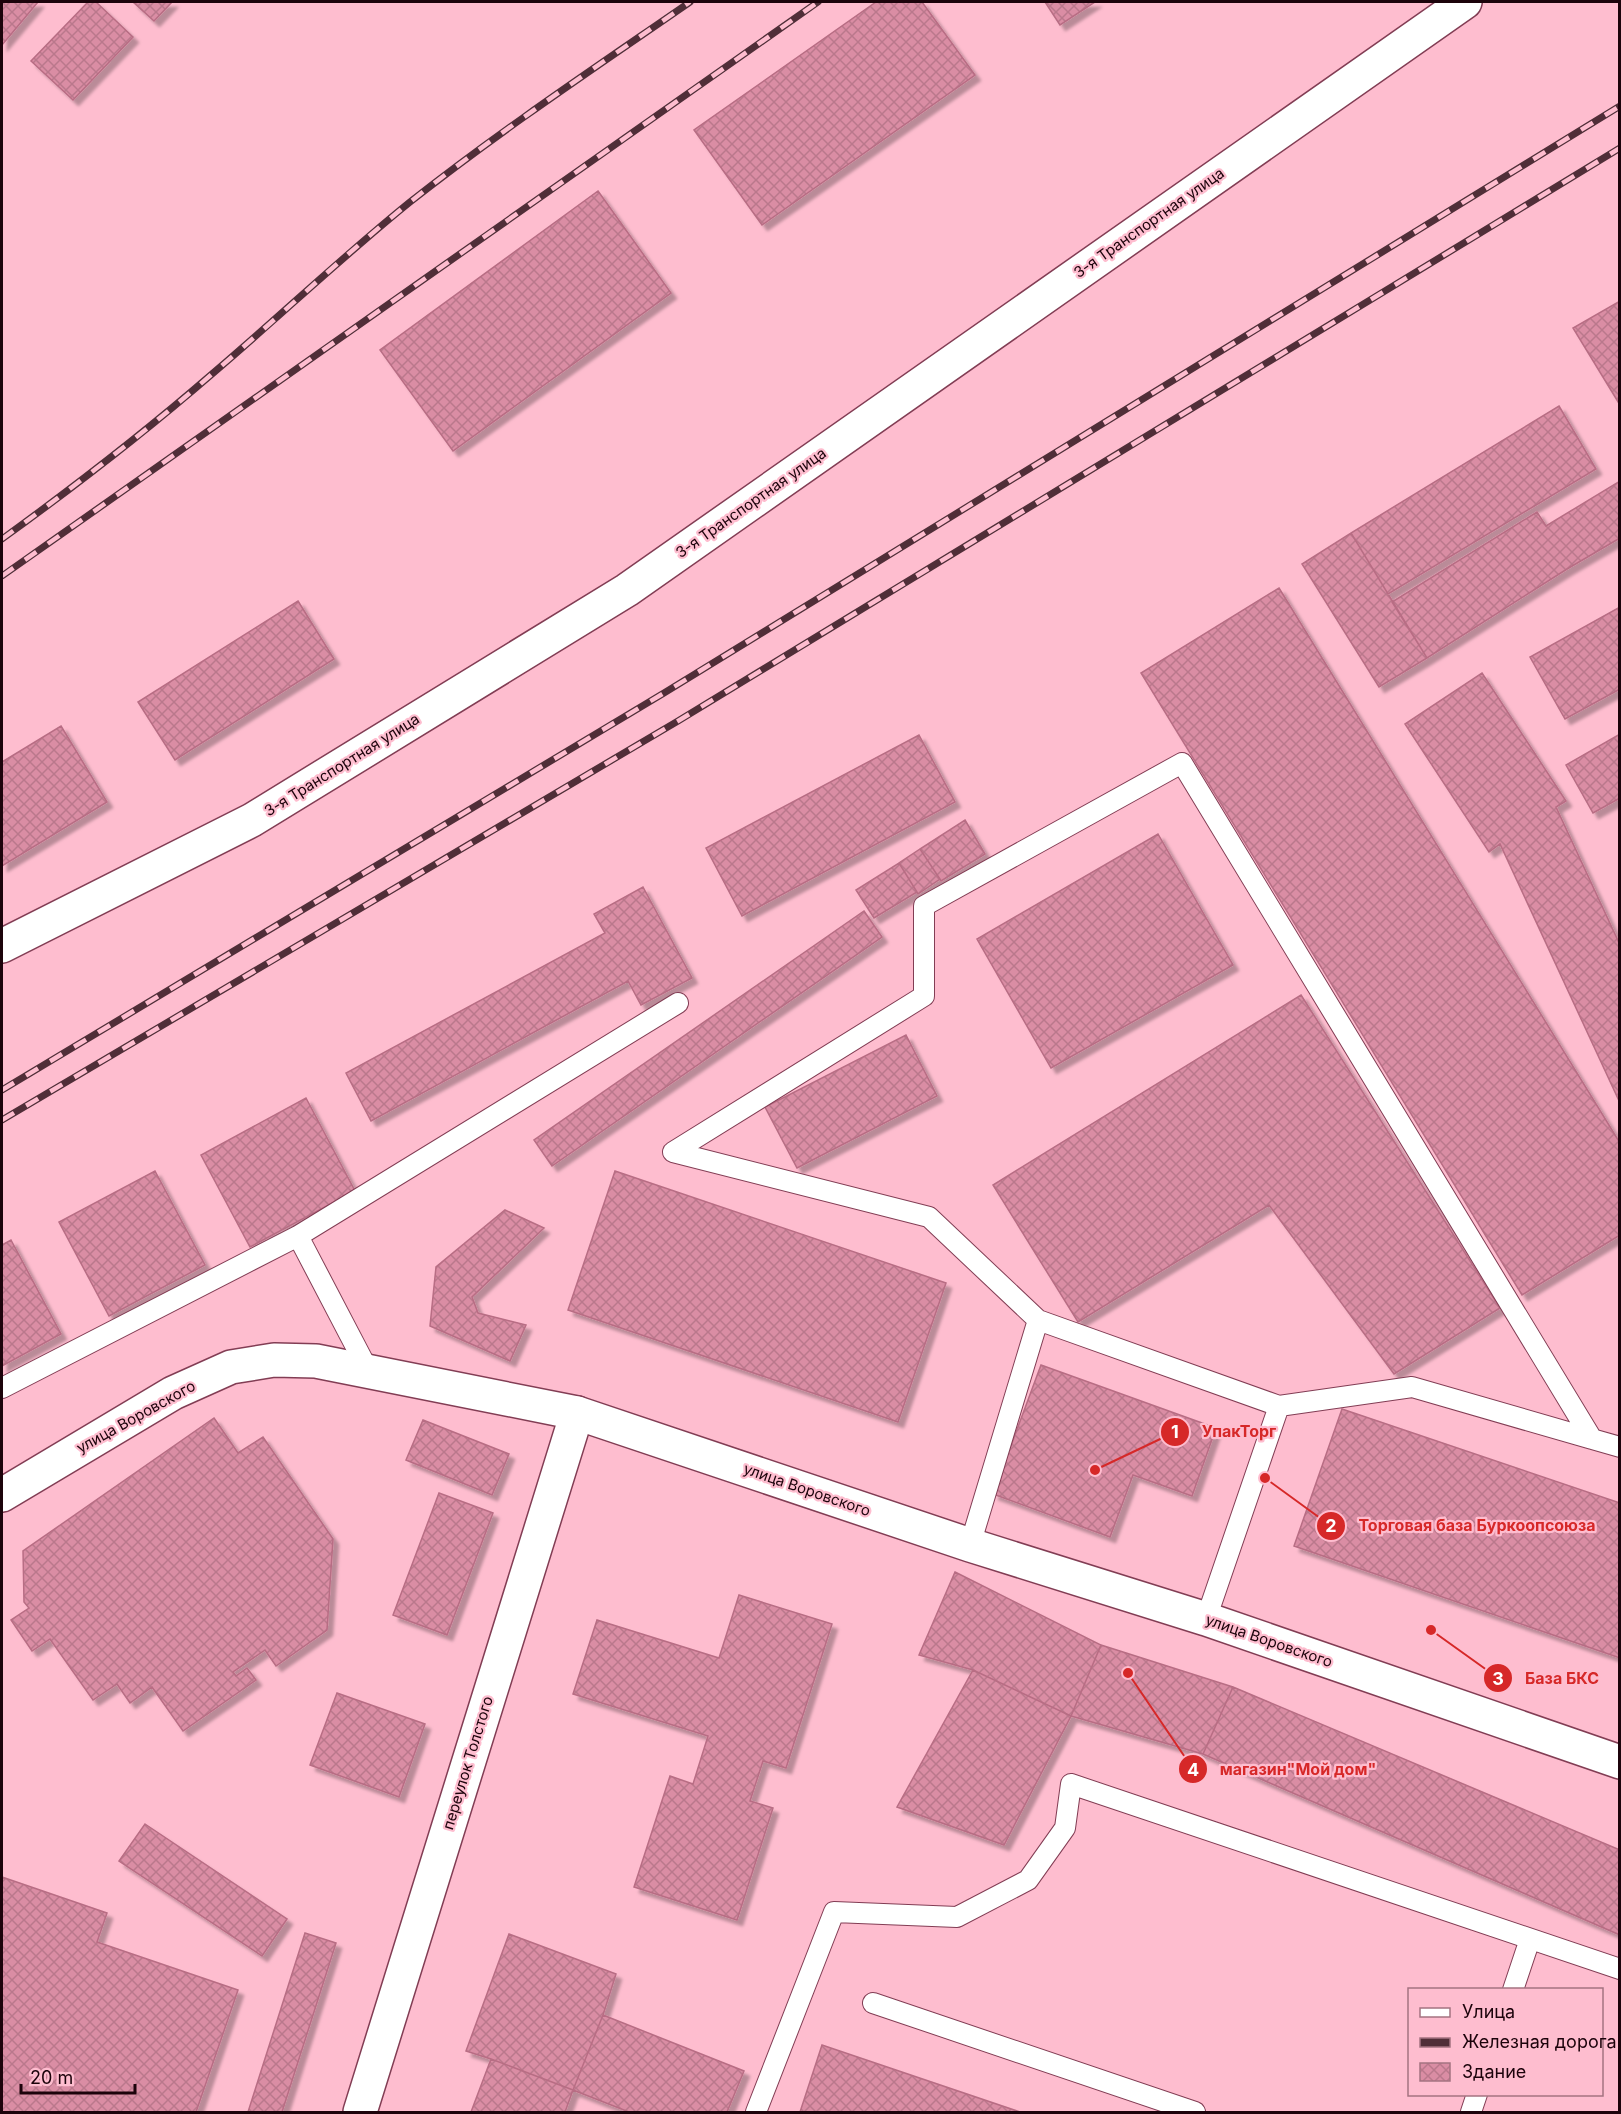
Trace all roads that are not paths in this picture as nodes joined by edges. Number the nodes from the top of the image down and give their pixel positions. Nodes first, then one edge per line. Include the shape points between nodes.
1 (1465, 2) edge
2 (2, 946) edge
3 (678, 1003) dead end
4 (298, 1236) junction
5 (1038, 1320) junction
6 (369, 1370) junction
7 (2, 1388) edge
8 (1280, 1406) junction
9 (577, 1413) junction
10 (1592, 1439) junction
11 (1620, 1447) edge
12 (2, 1495) edge
13 (970, 1545) junction
14 (1206, 1619) junction
15 (1620, 1762) edge
16 (1530, 1939) junction
17 (1620, 1969) edge
18 (1512, 1988) edge
19 (873, 2003) dead end
20 (1476, 2096) edge
21 (360, 2112) edge
22 (756, 2112) edge
23 (1195, 2112) edge
24 (1471, 2112) edge

1 - 2 street, 3-я Транспортная улица via 627,590 252,820
3 - 4 lane
4 - 6 lane
4 - 7 lane
5 - 8 lane
5 - 10 lane via 929,1217 673,1152 924,996 924,906 1182,763
5 - 13 lane
6 - 9 street, улица Воровского
6 - 12 street, улица Воровского via 316,1361 274,1360 231,1367 173,1393
8 - 10 lane via 1412,1387
8 - 14 lane
9 - 13 street, улица Воровского
9 - 21 street, переулок Толстого
10 - 11 lane
13 - 14 street, улица Воровского
14 - 15 street, улица Воровского
16 - 17 lane
16 - 18 lane
16 - 22 lane via 1071,1784 1065,1828 1028,1880 957,1917 834,1912
19 - 23 lane
20 - 24 lane

